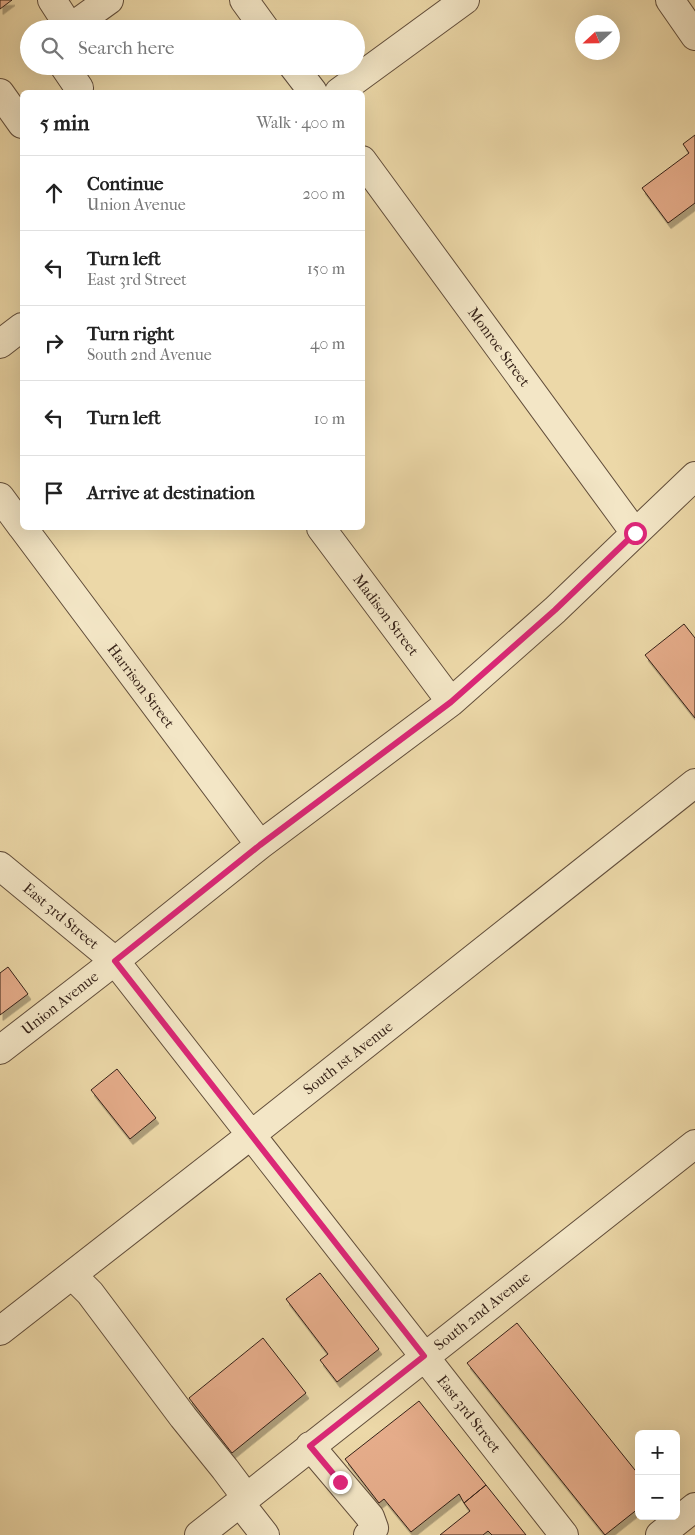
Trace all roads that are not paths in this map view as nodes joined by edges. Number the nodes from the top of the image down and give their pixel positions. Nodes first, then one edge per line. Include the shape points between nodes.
1 (52, 0) edge
2 (109, 0) edge
3 (244, 0) edge
4 (465, 0) edge
5 (670, 0) edge
6 (65, 20) edge
7 (81, 20) edge
8 (258, 20) edge
9 (695, 36) edge
10 (365, 73) edge
11 (300, 75) edge
12 (362, 75) edge
13 (311, 90) edge
14 (342, 90) edge
15 (0, 93) edge
16 (20, 121) edge
17 (365, 164) edge
18 (20, 329) edge
19 (0, 344) edge
20 (695, 476) edge
21 (0, 497) edge
22 (20, 523) edge
23 (25, 530) edge
24 (322, 530) edge
25 (635, 533) junction
26 (451, 702) junction
27 (695, 783) edge
28 (260, 845) junction
29 (0, 866) edge
30 (115, 961) junction
31 (0, 1050) edge
32 (251, 1135) junction
33 (695, 1144) edge
34 (72, 1275) junction
35 (0, 1331) edge
36 (424, 1356) junction
37 (310, 1446) junction
38 (243, 1500) junction
39 (695, 1507) edge
40 (199, 1535) edge
41 (265, 1535) edge
42 (368, 1535) edge
43 (564, 1535) edge
44 (660, 1535) edge

1 - 6 street
2 - 7 street
3 - 8 street
4 - 10 street
5 - 9 street
11 - 13 street
12 - 14 street
15 - 16 street
17 - 25 street, Monroe Street
18 - 19 street
20 - 25 street, Union Avenue
21 - 22 street, Harrison Street
23 - 28 street, Harrison Street
24 - 26 street, Madison Street
25 - 26 street, Union Avenue via 555,610
26 - 28 street, Union Avenue
27 - 32 street, South 1st Avenue
28 - 30 street, Union Avenue
29 - 30 street, East 3rd Street
30 - 31 street, Union Avenue
30 - 32 street, East 3rd Street
32 - 34 street, South 1st Avenue
32 - 36 street, East 3rd Street
33 - 36 street, South 2nd Avenue
34 - 35 street, South 1st Avenue
34 - 38 street via 90,1293
36 - 37 street, South 2nd Avenue
36 - 43 street, East 3rd Street
37 - 38 street, South 2nd Avenue
37 - 42 street via 370,1518 374,1528
38 - 40 street, South 2nd Avenue
38 - 41 street
39 - 44 street

